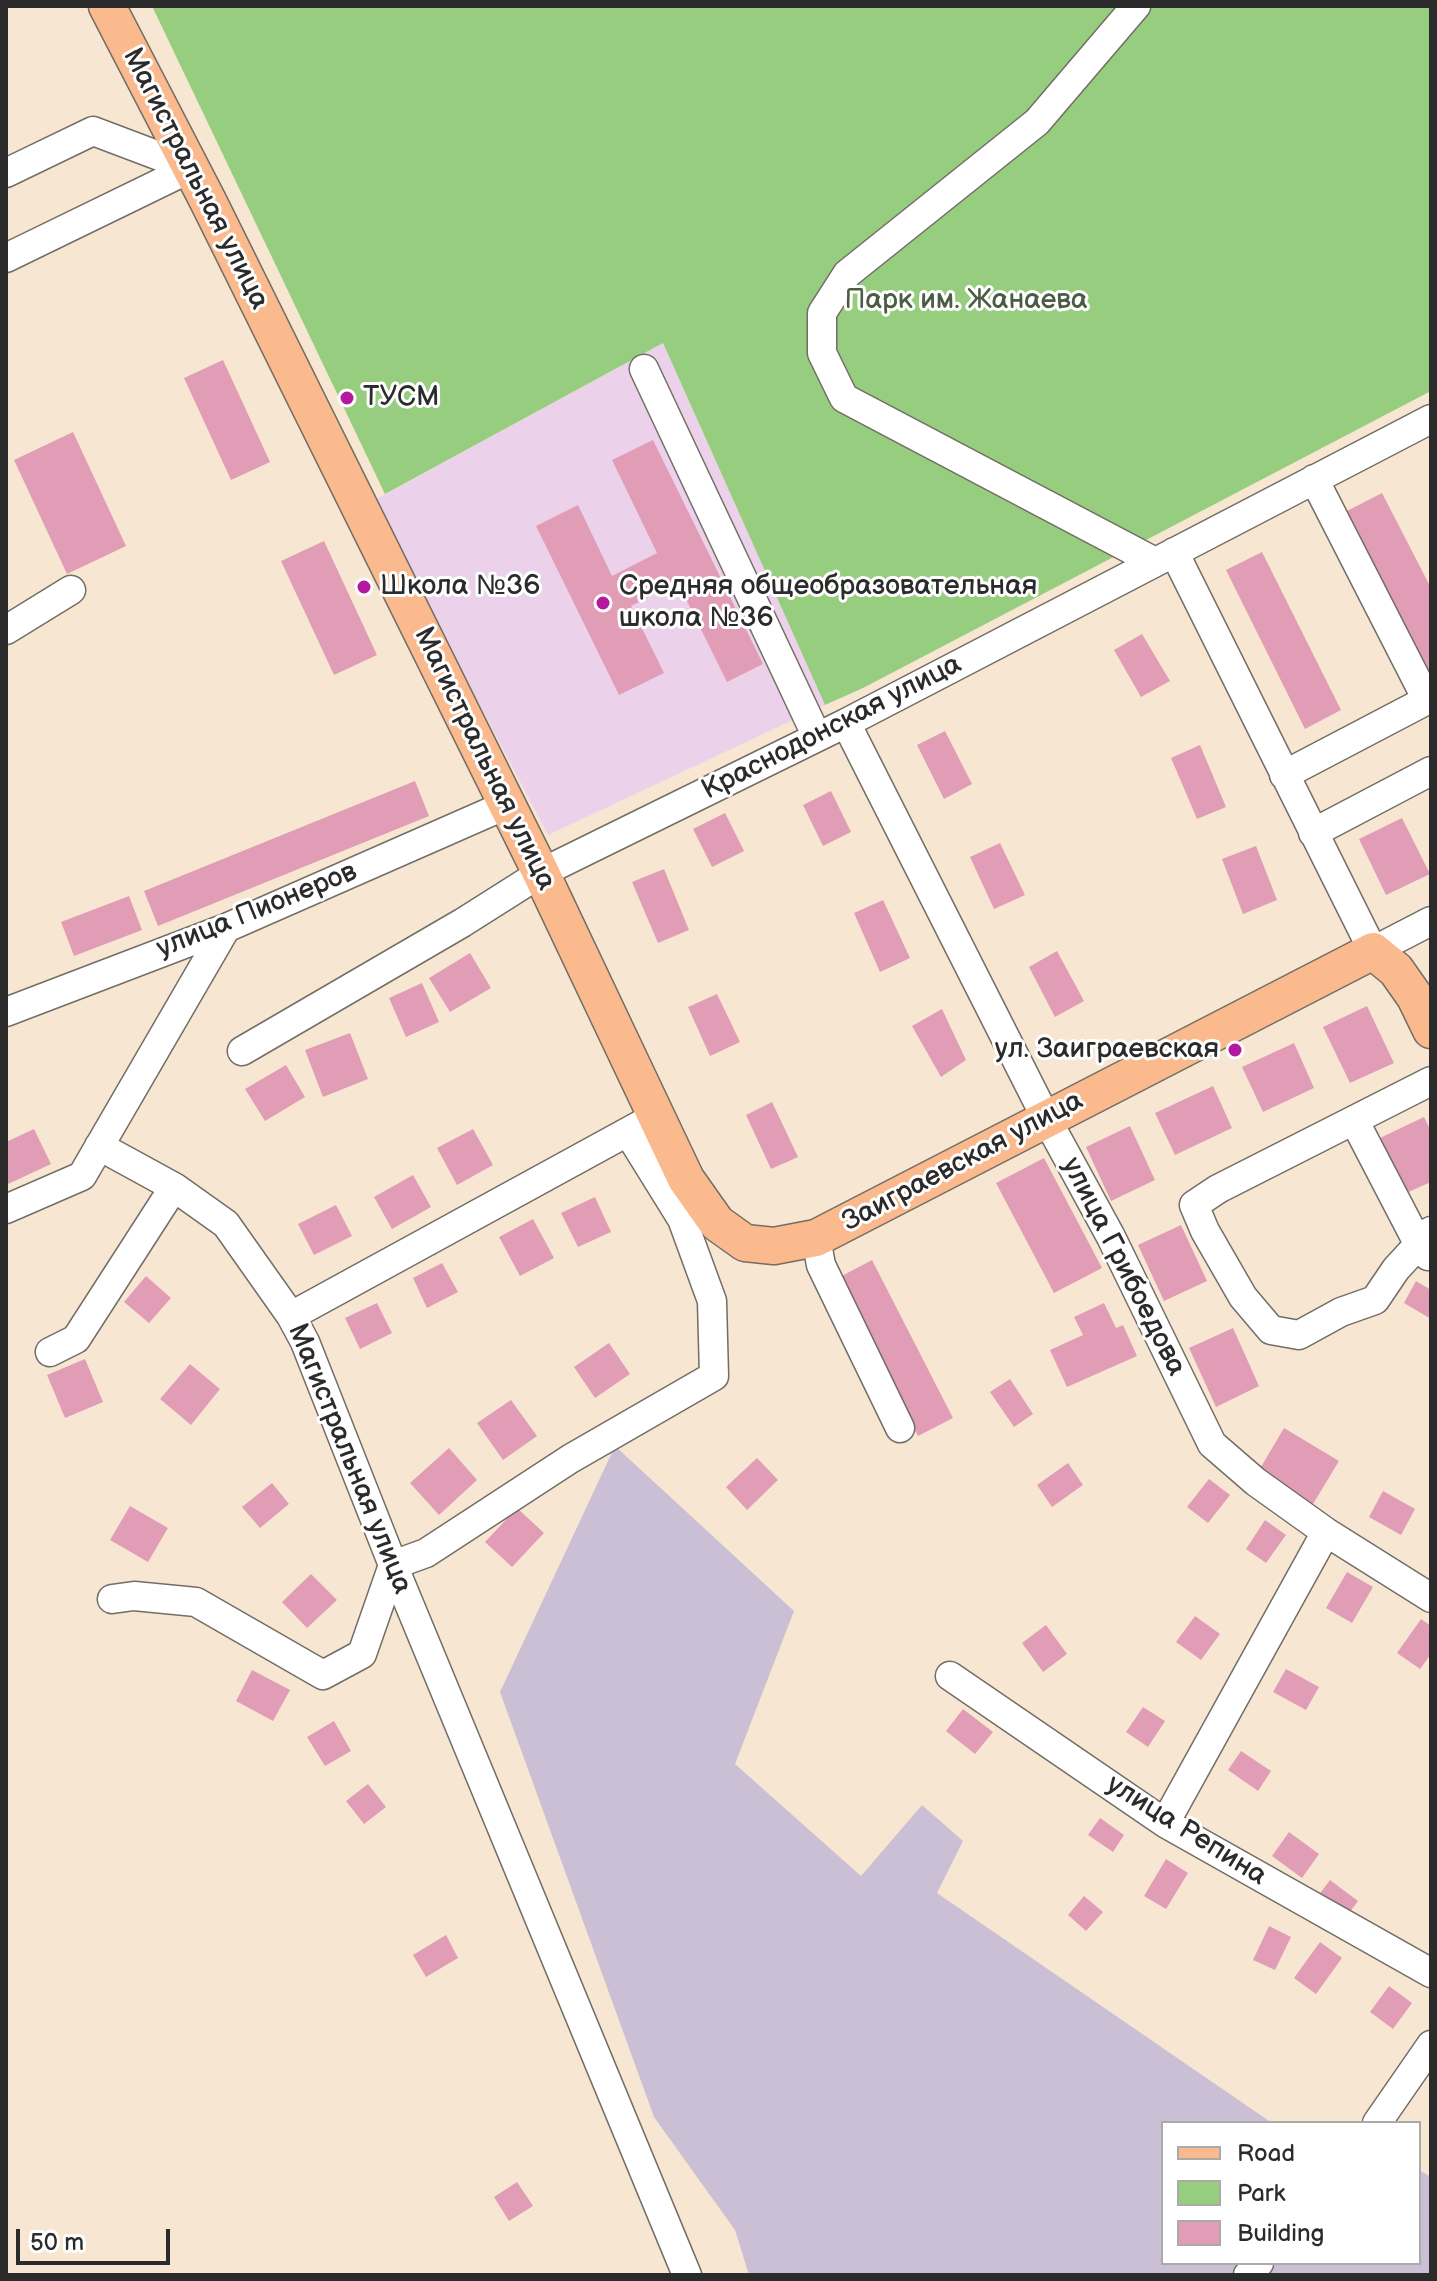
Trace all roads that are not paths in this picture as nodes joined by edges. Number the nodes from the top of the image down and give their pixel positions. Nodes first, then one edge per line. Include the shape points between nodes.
1 (107, 6) edge
2 (1136, 6) edge
3 (191, 168) junction
4 (6, 173) edge
5 (6, 258) edge
6 (644, 369) dead end
7 (1431, 419) edge
8 (1314, 479) junction
9 (1164, 557) junction
10 (71, 590) dead end
11 (6, 630) edge
12 (1429, 699) edge
13 (846, 723) junction
14 (817, 737) junction
15 (1431, 771) edge
16 (1284, 775) junction
17 (506, 805) junction
18 (1313, 833) junction
19 (541, 873) junction
20 (1431, 921) edge
21 (226, 928) junction
22 (1373, 951) junction
23 (6, 1012) edge
24 (1431, 1030) edge
25 (242, 1051) dead end
26 (1431, 1081) edge
27 (1046, 1118) junction
28 (1354, 1120) junction
29 (642, 1124) junction
30 (99, 1146) junction
31 (174, 1187) junction
32 (6, 1209) edge
33 (816, 1238) junction
34 (745, 1243) joint
35 (1427, 1245) edge
36 (291, 1316) junction
37 (50, 1352) dead end
38 (900, 1428) dead end
39 (1326, 1532) junction
40 (393, 1565) junction
41 (1431, 1598) edge
42 (112, 1599) dead end
43 (950, 1676) dead end
44 (1165, 1823) junction
45 (1431, 1973) edge
46 (1431, 2045) edge
47 (1378, 2121) edge
48 (687, 2275) edge

1 - 3 main road, Магистральная улица
2 - 9 street via 1037,122 847,274 822,313 822,353 844,398
3 - 4 street via 93,131
3 - 5 street
3 - 17 main road, Магистральная улица
6 - 14 street
7 - 8 street, Краснодонская улица
8 - 9 street, Краснодонская улица
8 - 12 street
9 - 13 street, Краснодонская улица
9 - 16 street
10 - 11 street
12 - 16 street
13 - 14 street, Краснодонская улица
13 - 27 street, улица Грибоедова
14 - 19 street, Краснодонская улица
15 - 18 street
16 - 18 street
17 - 19 main road, Магистральная улица
17 - 21 street, улица Пионеров
18 - 22 street
19 - 25 street, Краснодонская улица
19 - 29 main road, Магистральная улица
20 - 22 street, Заиграевская улица
21 - 23 street, улица Пионеров
21 - 30 street
22 - 24 main road via 1396,970
22 - 27 main road, Заиграевская улица
26 - 28 street
27 - 33 main road, Заиграевская улица
27 - 39 street, улица Грибоедова via 1212,1444
28 - 35 street
28 - 35 street via 1194,1205 1243,1297 1271,1330 1299,1335 1375,1300 1396,1269
29 - 34 main road, Магистральная улица via 717,1223
29 - 36 street
29 - 40 street via 712,1301 714,1376 570,1459 426,1553
30 - 31 street, Магистральная улица
30 - 32 street via 82,1176
31 - 36 street, Магистральная улица via 226,1224
31 - 37 street via 76,1339
33 - 34 main road, Заиграевская улица via 774,1246
33 - 38 street via 821,1265
36 - 40 street, Магистральная улица
39 - 41 street, улица Грибоедова
39 - 44 street
40 - 42 street via 362,1654 323,1675 196,1602
40 - 48 street, Магистральная улица
43 - 44 street, улица Репина
44 - 45 street, улица Репина
46 - 47 street

